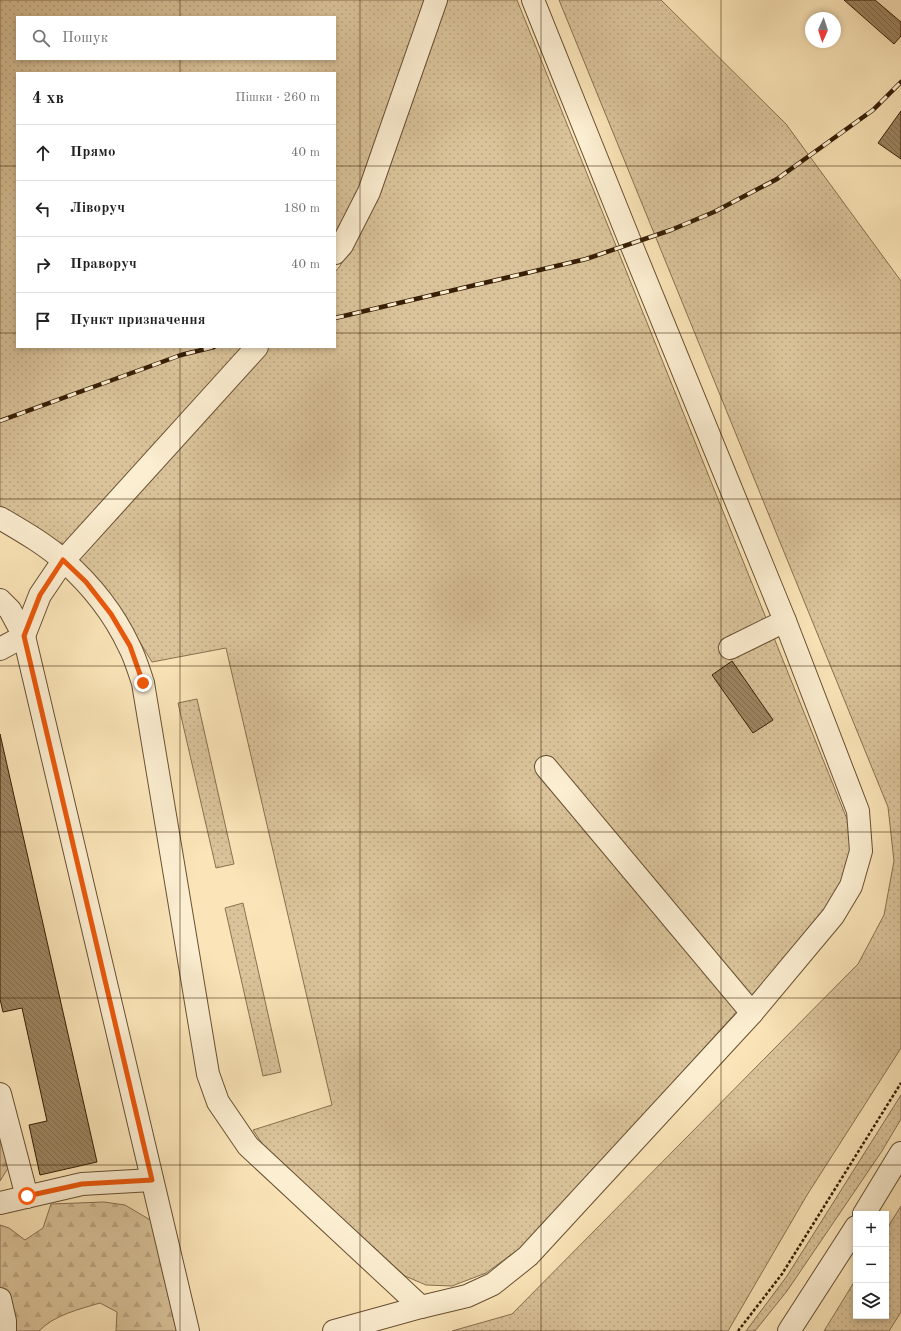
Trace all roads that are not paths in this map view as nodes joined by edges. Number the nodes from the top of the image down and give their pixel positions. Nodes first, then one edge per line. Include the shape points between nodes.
1 (436, 0) edge
2 (533, 0) edge
3 (336, 252) edge
4 (256, 348) edge
5 (0, 518) edge
6 (63, 560) junction
7 (0, 600) edge
8 (785, 621) junction
9 (24, 636) junction
10 (730, 648) dead end
11 (0, 649) edge
12 (546, 767) dead end
13 (752, 1013) junction
14 (0, 1094) edge
15 (901, 1153) edge
16 (152, 1180) junction
17 (27, 1196) junction
18 (0, 1203) edge
19 (866, 1211) edge
20 (853, 1232) edge
21 (0, 1299) edge
22 (421, 1307) junction
23 (5, 1331) edge
24 (188, 1331) edge
25 (334, 1331) edge
26 (789, 1331) edge

1 - 3 street via 369,192 342,246
2 - 8 street
4 - 6 street
5 - 6 street
6 - 9 street via 40,595
6 - 22 street via 86,582 111,614 130,646 143,683 208,1074 218,1102 248,1146
7 - 9 street via 10,610
8 - 10 street
8 - 13 street via 858,810 861,852 851,886 833,916
9 - 11 street
9 - 16 street
12 - 13 street
13 - 22 street via 528,1256 493,1284 467,1296
14 - 17 street
15 - 19 street
16 - 17 street via 82,1184
16 - 24 street
17 - 18 street
20 - 26 street
21 - 23 street
22 - 25 street

